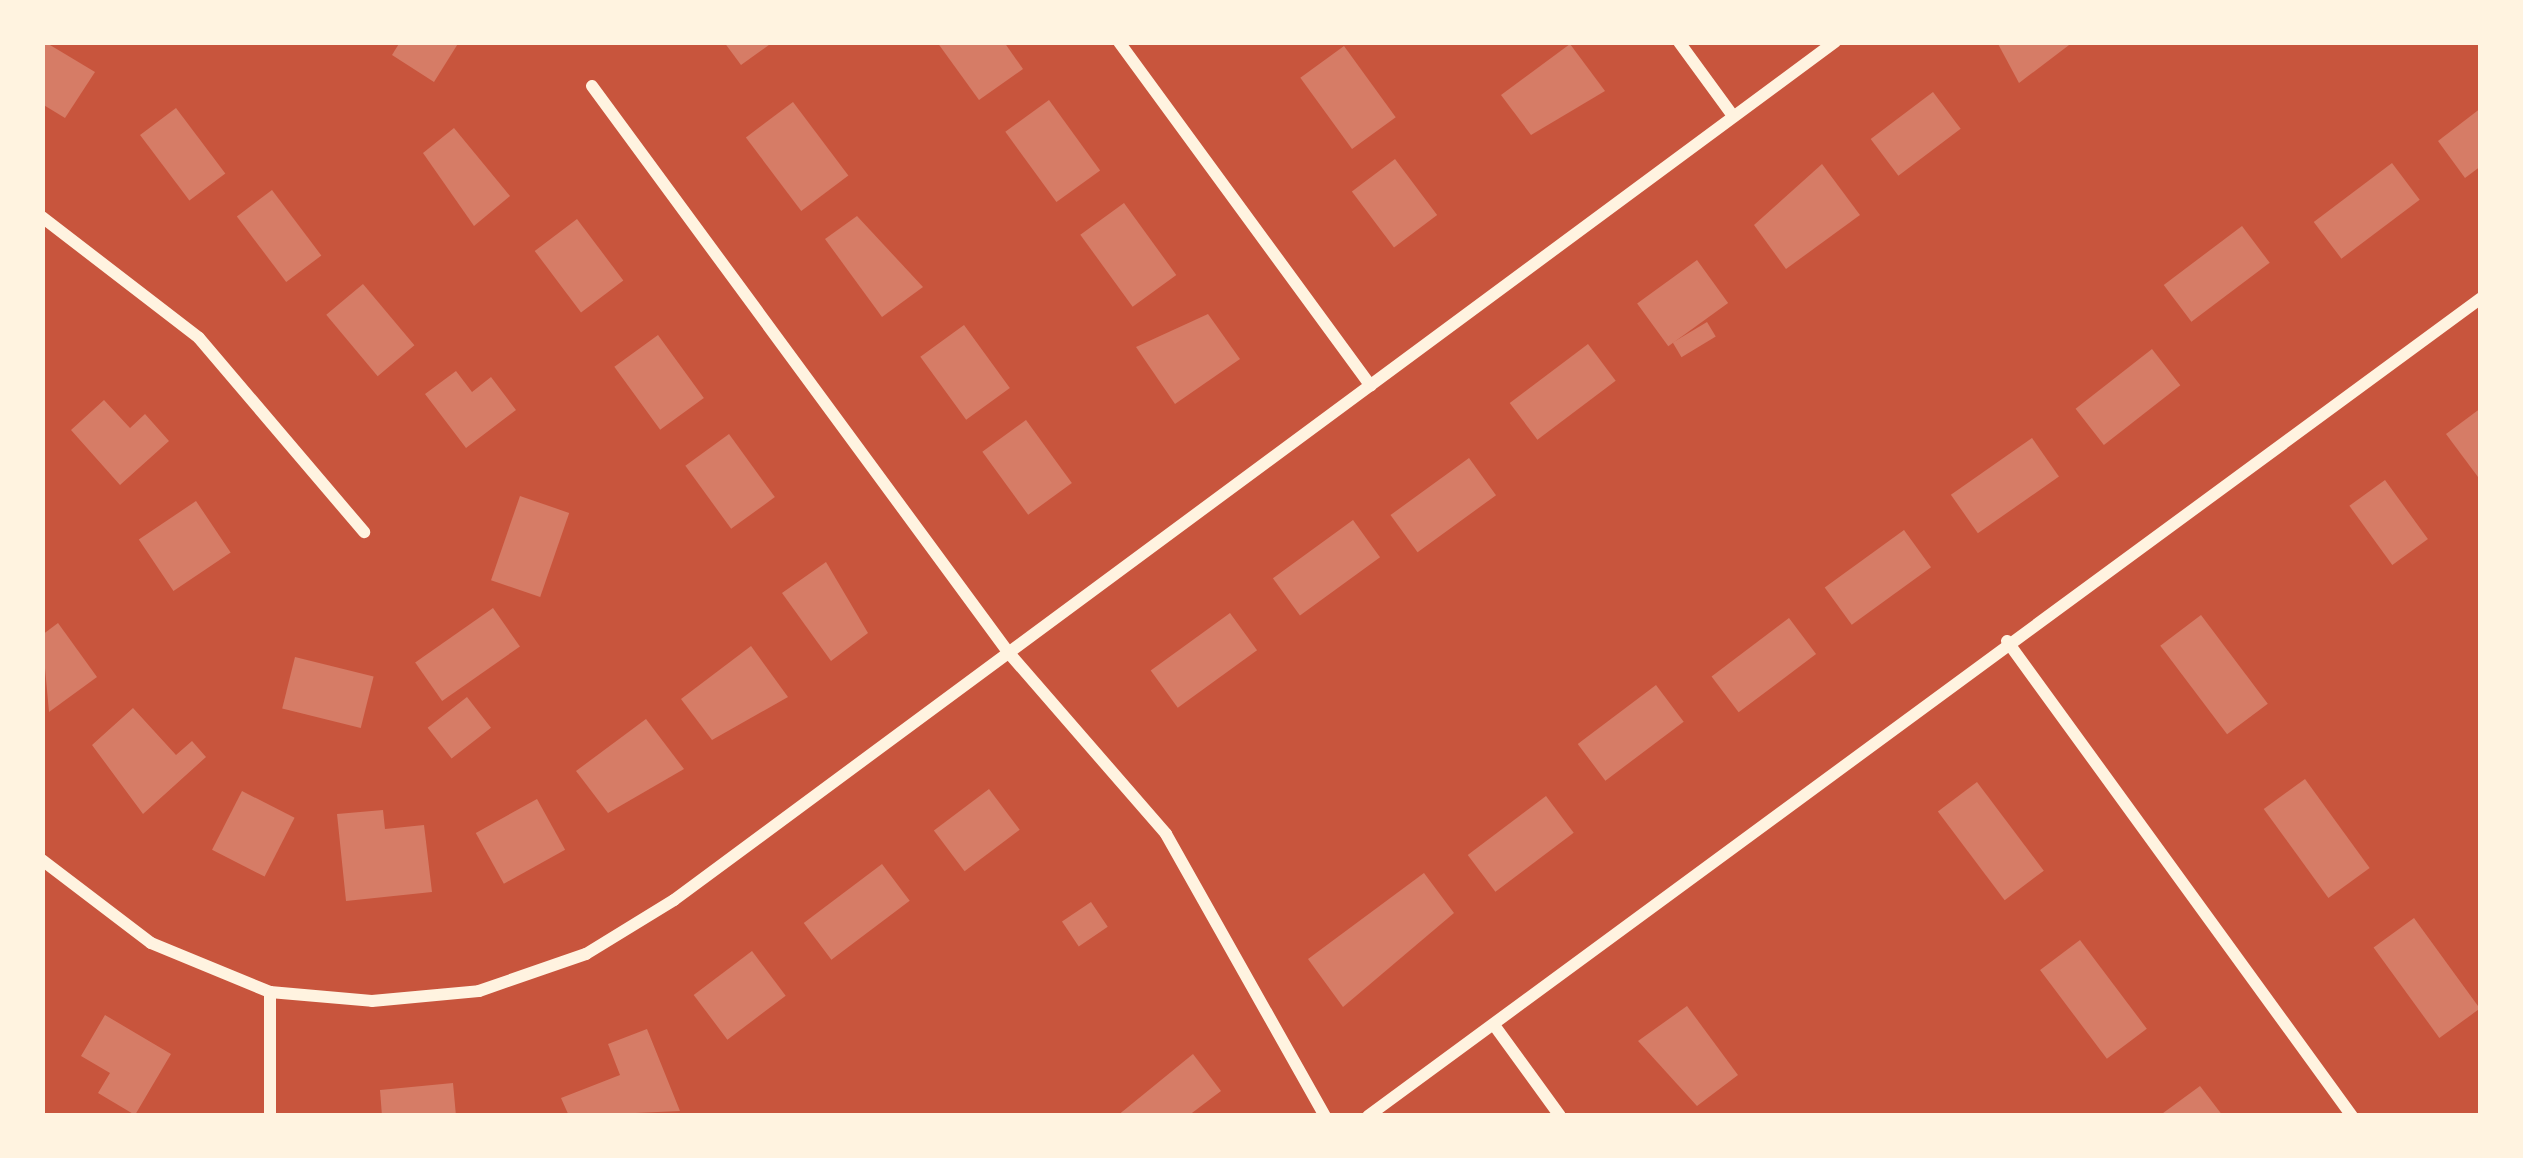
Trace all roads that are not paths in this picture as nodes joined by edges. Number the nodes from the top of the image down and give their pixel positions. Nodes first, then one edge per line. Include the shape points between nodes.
1 (1119, 42) edge
2 (1679, 42) edge
3 (1835, 42) edge
4 (592, 86) dead end
5 (1733, 116) junction
6 (42, 217) edge
7 (2481, 298) edge
8 (1371, 386) junction
9 (364, 532) dead end
10 (2007, 641) junction
11 (1008, 652) junction
12 (42, 860) edge
13 (270, 992) junction
14 (1494, 1025) junction
15 (270, 1116) edge
16 (1324, 1116) edge
17 (1368, 1116) edge
18 (1560, 1116) edge
19 (2352, 1116) edge

1 - 8 street
2 - 5 street
3 - 5 street
4 - 11 street
5 - 8 street
6 - 9 street via 199,338
7 - 10 street
8 - 11 street
10 - 14 street
10 - 19 street
11 - 13 street via 586,954 479,991 372,1001
11 - 16 street via 1166,834
12 - 13 street via 151,943
13 - 15 street
14 - 17 street
14 - 18 street

